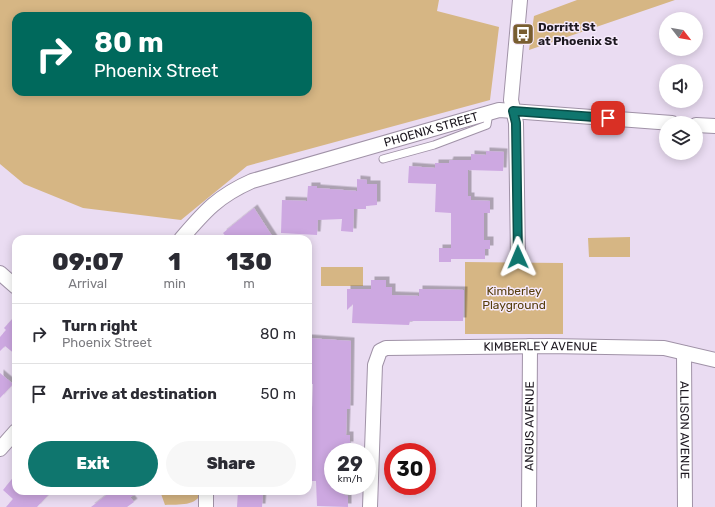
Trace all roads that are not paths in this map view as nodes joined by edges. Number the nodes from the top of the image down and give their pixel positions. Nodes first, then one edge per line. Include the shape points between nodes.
1 (520, 0) edge
2 (513, 111) junction
3 (489, 112) junction
4 (659, 122) edge
5 (703, 125) edge
6 (715, 126) edge
7 (383, 159) dead end
8 (184, 235) edge
9 (518, 257) dead end
10 (0, 273) edge
11 (12, 284) edge
12 (530, 346) junction
13 (684, 353) junction
14 (715, 360) edge
15 (12, 436) edge
16 (0, 449) edge
17 (206, 495) edge
18 (206, 507) edge
19 (370, 507) edge
20 (529, 507) edge
21 (685, 507) edge

1 - 2 street via 511,95
2 - 3 street, PHOENIX STREET
2 - 4 street, PHOENIX STREET
2 - 9 street via 516,123
3 - 7 lane via 487,125 434,145
3 - 8 street, PHOENIX STREET via 252,181 226,194 204,212
5 - 6 street
10 - 11 street
12 - 13 street, KIMBERLEY AVENUE via 664,348
12 - 19 street, KIMBERLEY AVENUE via 386,348 380,351 375,365
12 - 20 street, ANGUS AVENUE
13 - 14 street, KIMBERLEY AVENUE
13 - 21 street, ALLISON AVENUE
15 - 16 street
17 - 18 street

